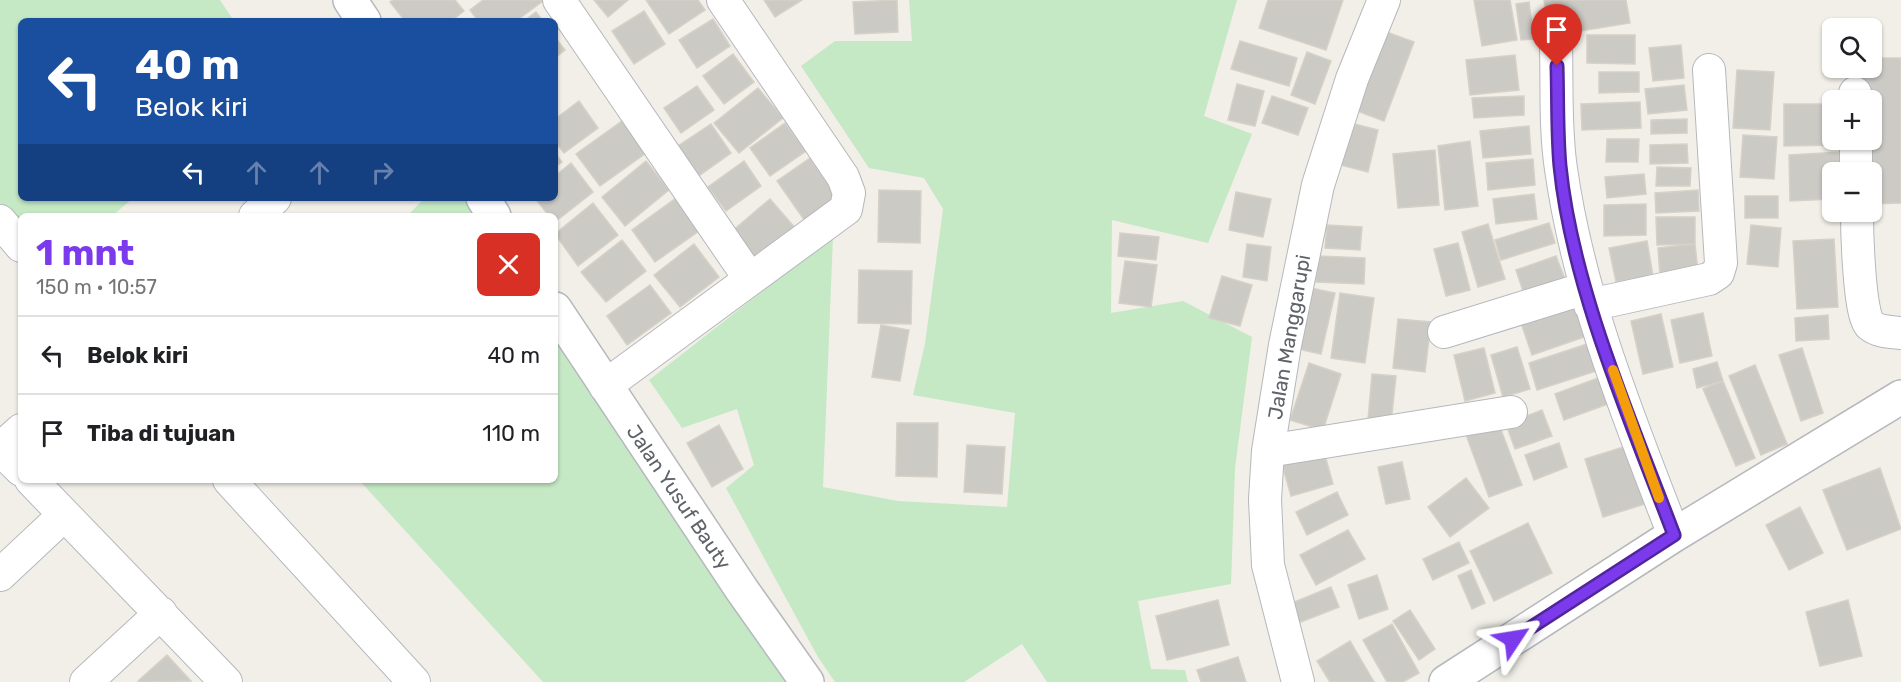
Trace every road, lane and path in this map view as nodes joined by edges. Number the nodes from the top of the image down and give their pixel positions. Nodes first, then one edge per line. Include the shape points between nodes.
1 (559, 0) edge
2 (723, 0) edge
3 (1384, 0) edge
4 (1556, 46) dead end
5 (1709, 70) dead end
6 (272, 201) edge
7 (258, 213) edge
8 (0, 221) edge
9 (1857, 222) edge
10 (18, 242) edge
11 (750, 279) junction
12 (1588, 297) junction
13 (558, 314) edge
14 (1444, 332) dead end
15 (1901, 333) edge
16 (605, 386) junction
17 (1901, 397) edge
18 (1510, 412) dead end
19 (18, 433) edge
20 (0, 448) edge
21 (1268, 451) junction
22 (18, 467) edge
23 (34, 483) edge
24 (232, 483) edge
25 (64, 516) junction
26 (1674, 535) junction
27 (0, 575) edge
28 (161, 613) junction
29 (1466, 676) edge
30 (86, 682) edge
31 (226, 682) edge
32 (414, 682) edge
33 (807, 682) edge
34 (1298, 682) edge

1 - 11 street
2 - 11 street via 843,177 849,193 846,209
3 - 21 street, Jalan Manggarupi via 1352,79 1318,185
4 - 12 street via 1560,166 1571,233
5 - 12 street via 1721,263 1718,273 1709,279
6 - 7 street
8 - 10 street
9 - 15 street via 1865,318 1876,330
11 - 16 street
12 - 14 street
12 - 26 street
13 - 16 street, Jalan Yusuf Bauty
16 - 33 street, Jalan Yusuf Bauty
17 - 26 street
18 - 21 street
19 - 20 street
20 - 22 street
21 - 34 street, Jalan Manggarupi via 1268,565
23 - 25 street
24 - 32 street
25 - 27 street
25 - 28 street
26 - 29 street
28 - 30 street
28 - 31 street

